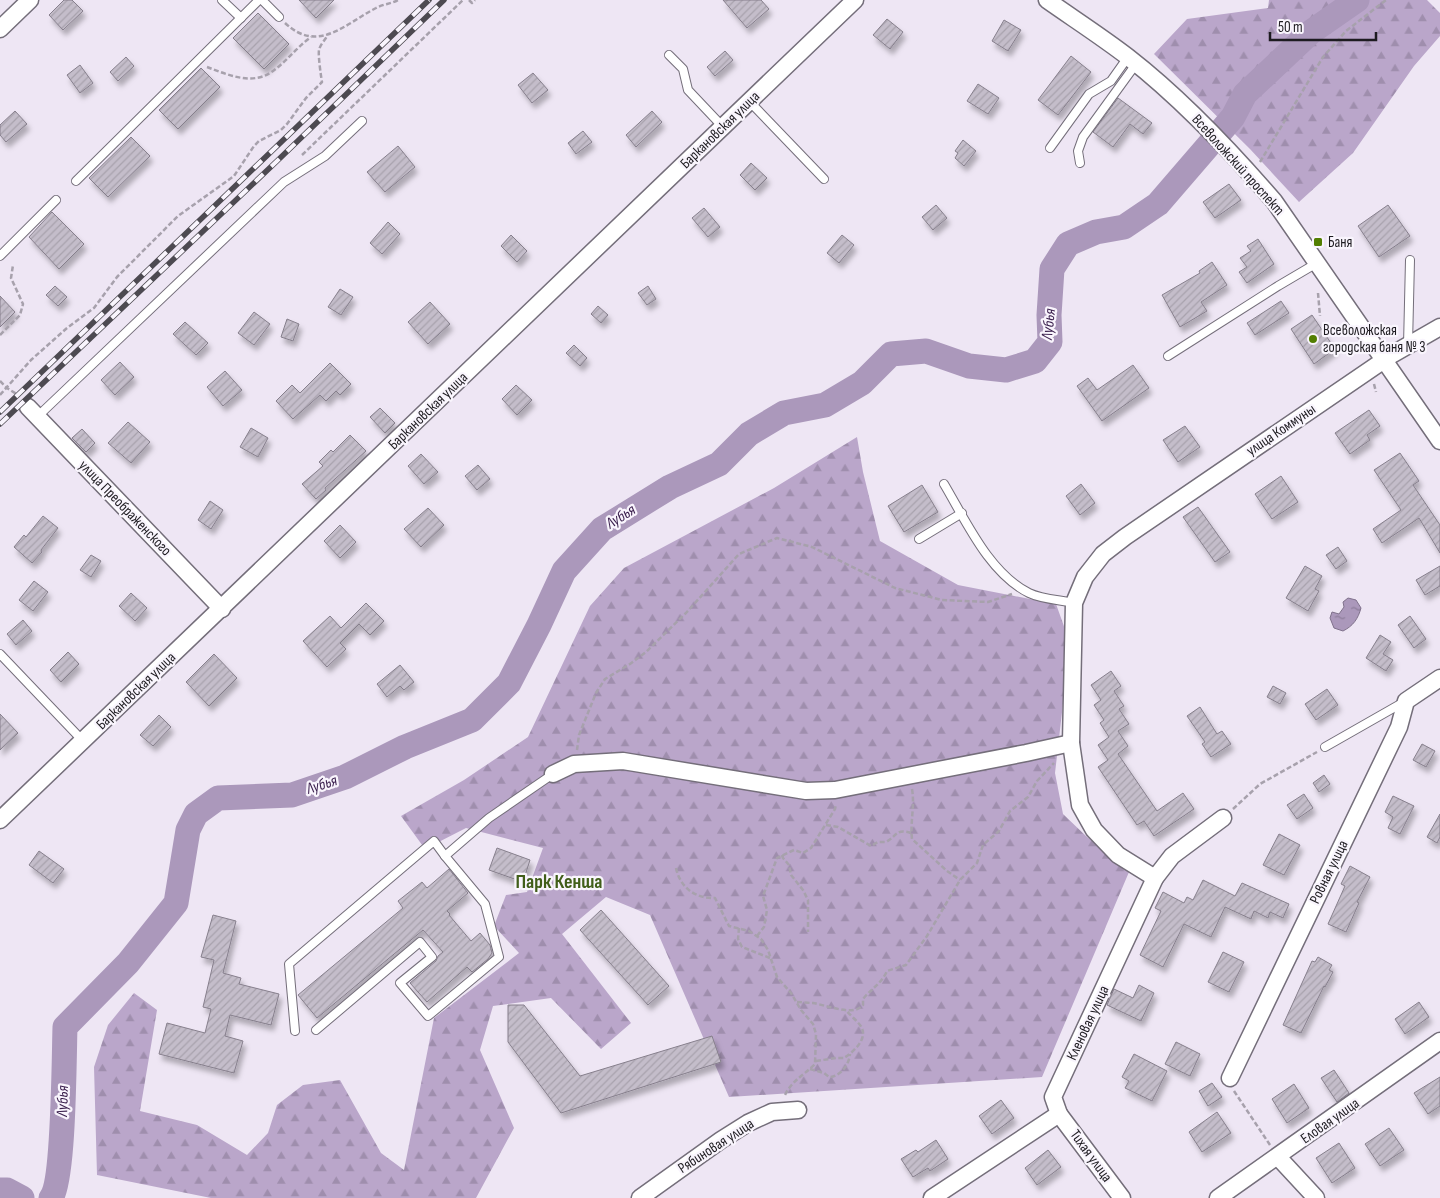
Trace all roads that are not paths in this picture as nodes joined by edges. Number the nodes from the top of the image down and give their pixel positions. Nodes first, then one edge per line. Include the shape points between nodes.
1 (30, 0) edge
2 (222, 0) edge
3 (260, 0) edge
4 (856, 0) edge
5 (1047, 0) edge
6 (279, 17) road end
7 (240, 18) junction
8 (0, 29) edge
9 (669, 55) dead end
10 (1132, 61) junction
11 (750, 102) junction
12 (362, 121) dead end
13 (723, 127) junction
14 (1050, 148) dead end
15 (1080, 164) dead end
16 (824, 179) dead end
17 (76, 181) dead end
18 (56, 200) dead end
19 (0, 256) edge
20 (1410, 260) dead end
21 (1317, 263) junction
22 (1440, 327) edge
23 (1408, 346) junction
24 (1168, 356) dead end
25 (1384, 360) junction
26 (32, 412) joint
27 (1438, 435) edge
28 (944, 484) dead end
29 (962, 514) junction
30 (919, 539) dead end
31 (1074, 603) junction
32 (222, 609) junction
33 (0, 654) edge
34 (1440, 678) edge
35 (1406, 701) junction
36 (83, 741) junction
37 (1071, 743) junction
38 (1325, 747) road end
39 (553, 774) joint
40 (1223, 818) road end
41 (0, 820) edge
42 (445, 856) junction
43 (1155, 878) junction
44 (316, 1030) dead end
45 (294, 1031) dead end
46 (1440, 1042) edge
47 (1230, 1078) road end
48 (798, 1110) dead end
49 (1059, 1114) junction
50 (1278, 1157) junction
51 (640, 1198) edge
52 (932, 1198) edge
53 (1122, 1198) edge
54 (1218, 1198) edge
55 (1316, 1198) edge

1 - 8 street
2 - 7 lane
3 - 6 lane
3 - 7 lane
4 - 11 street, Баркановская улица
5 - 10 street, Всеволожский проспект
7 - 17 lane
9 - 13 lane via 683,69 688,90
10 - 14 lane via 1111,81 1089,94
10 - 15 lane via 1083,137 1078,151
10 - 21 street, Всеволожский проспект via 1240,162 1274,201
11 - 13 street, Баркановская улица
11 - 16 lane
12 - 26 lane via 325,156 284,182
13 - 32 street, Баркановская улица
18 - 19 lane
20 - 23 lane
21 - 24 lane
21 - 25 street, Всеволожский проспект
22 - 23 street, улица Коммуны
23 - 25 street, улица Коммуны
25 - 27 street, Всеволожский проспект
25 - 31 street, улица Коммуны via 1103,554 1085,577
26 - 32 street, улица Преображенского
28 - 29 lane
29 - 30 lane
29 - 31 lane via 986,554 1007,579 1030,594
31 - 37 street
32 - 36 street, Баркановская улица
33 - 36 lane
34 - 35 street
35 - 38 lane
35 - 47 street, Ровная улица via 1399,727
36 - 41 street, Баркановская улица
37 - 39 street via 836,789 806,791 623,761 574,764
37 - 43 street via 1080,805 1094,830 1118,855
39 - 42 lane via 490,818
40 - 43 street, Кленовая улица via 1172,856
42 - 44 lane via 485,904 499,957 428,1016 400,983 432,957 420,942
42 - 45 lane via 434,841 289,964
43 - 49 street, Кленовая улица via 1053,1097
46 - 50 street, Еловая улица
48 - 51 street, Рябиновая улица via 772,1112 748,1123
49 - 52 street
49 - 53 street, Тихая улица
50 - 54 street, Еловая улица
50 - 55 street

